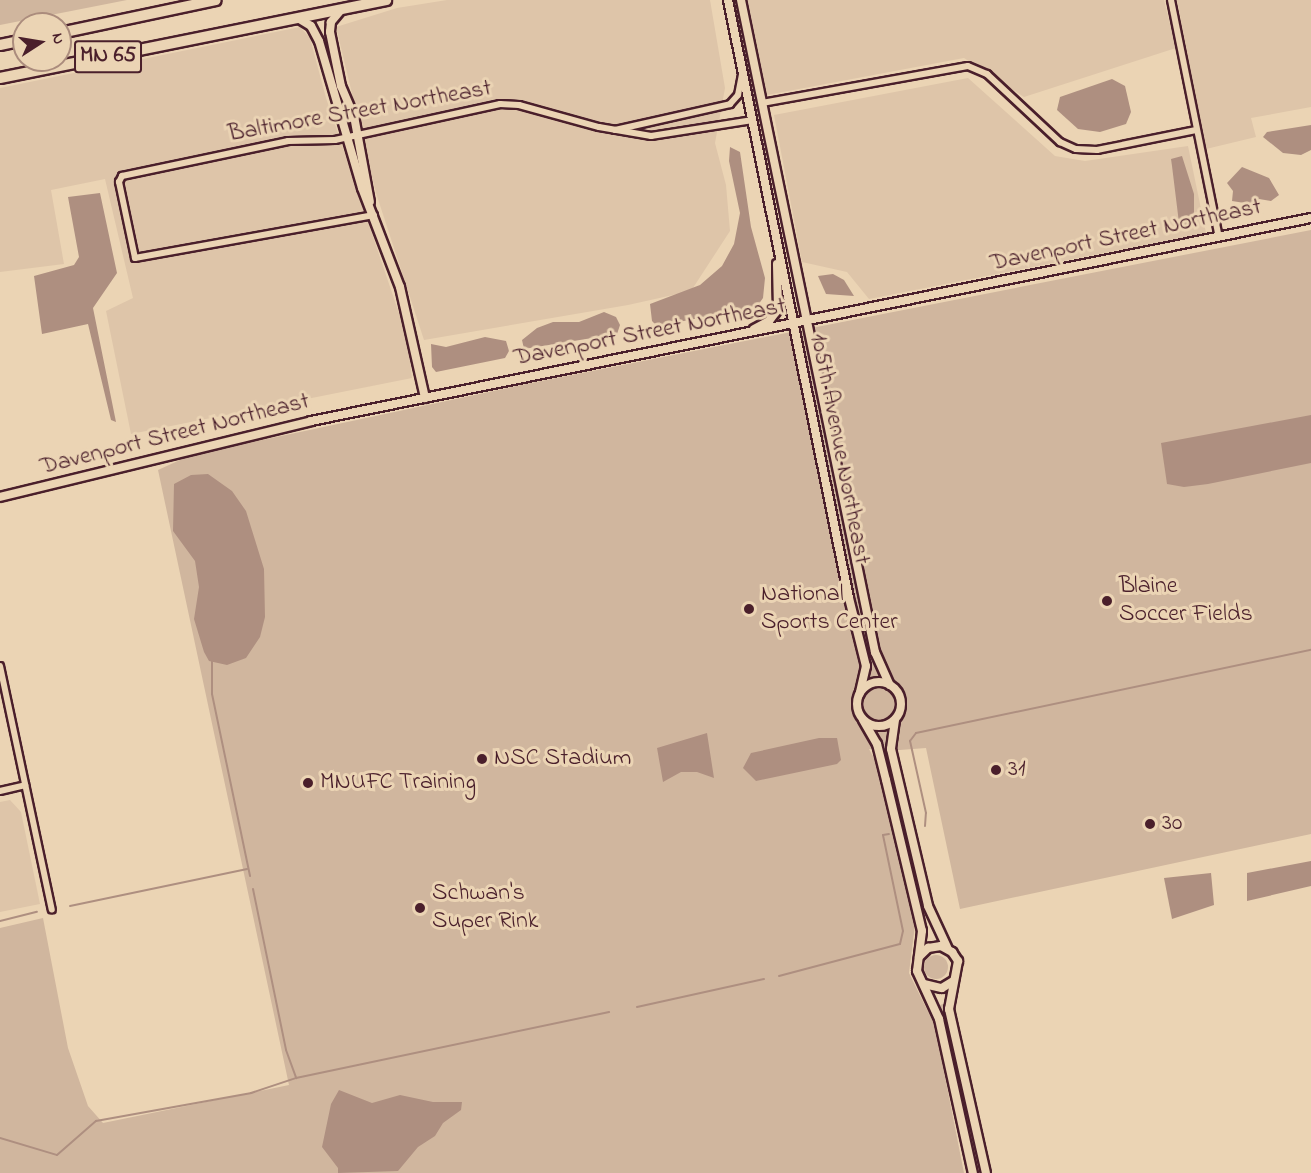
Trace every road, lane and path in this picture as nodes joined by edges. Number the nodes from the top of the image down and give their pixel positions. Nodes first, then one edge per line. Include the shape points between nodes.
1 (216, 0) edge
2 (386, 0) edge
3 (728, 0) edge
4 (741, 0) edge
5 (1170, 0) edge
6 (341, 10) junction
7 (298, 18) junction
8 (72, 30) edge
9 (743, 71) junction
10 (0, 78) edge
11 (762, 103) junction
12 (753, 120) junction
13 (611, 130) junction
14 (1196, 130) junction
15 (358, 135) junction
16 (346, 138) junction
17 (372, 210) junction
18 (1311, 218) edge
19 (773, 222) junction
20 (1219, 237) junction
21 (808, 321) junction
22 (794, 324) junction
23 (741, 335) junction
24 (425, 398) junction
25 (0, 497) edge
26 (0, 666) edge
27 (890, 685) junction
28 (860, 693) junction
29 (863, 720) junction
30 (895, 720) junction
31 (25, 785) junction
32 (0, 791) edge
33 (52, 910) dead end
34 (948, 948) junction
35 (919, 957) junction
36 (953, 981) junction
37 (924, 984) junction
38 (973, 1173) edge
39 (986, 1173) edge

1 - 8 highway, MN 65
2 - 6 highway, MN 65
3 - 9 street, 105th Avenue Northeast
4 - 11 street, 105th Avenue Northeast
5 - 14 street
6 - 7 highway, MN 65
6 - 15 street via 331,22 330,32 341,86
7 - 10 highway, MN 65
7 - 16 street via 311,26 319,40
9 - 12 street, 105th Avenue Northeast
9 - 13 street, Baltimore Street Northeast via 738,95 730,104
11 - 14 street via 968,66 987,74 1060,142 1076,149 1097,150
11 - 21 street, 105th Avenue Northeast
12 - 13 street, Baltimore Street Northeast via 651,136
12 - 19 street, 105th Avenue Northeast
13 - 15 street, Baltimore Street Northeast via 519,105 500,104
14 - 20 street
15 - 16 street, Baltimore Street Northeast
15 - 17 street
16 - 17 street
16 - 17 street, Baltimore Street Northeast via 288,141 122,176 119,182 135,258
17 - 24 street via 400,287
18 - 20 street, Davenport Street Northeast
19 - 22 street, 105th Avenue Northeast
19 - 23 street via 778,309 769,321
20 - 21 street, Davenport Street Northeast
21 - 22 street, Davenport Street Northeast
21 - 27 street, 105th Avenue Northeast via 875,652
22 - 23 street, Davenport Street Northeast
22 - 28 street, 105th Avenue Northeast via 866,666
23 - 24 street, Davenport Street Northeast
24 - 25 street, Davenport Street Northeast via 217,442 122,470
26 - 31 street
27 - 28 street via 877,682
27 - 30 street, 105th Avenue Northeast via 901,697 902,706
28 - 29 street, 105th Avenue Northeast via 857,706
29 - 30 street via 882,727
29 - 35 street, 105th Avenue Northeast via 877,744 922,931
30 - 34 street, 105th Avenue Northeast via 891,749 928,906
31 - 32 street
31 - 33 street
34 - 35 street via 934,946
34 - 36 street, 105th Avenue Northeast via 958,966
35 - 37 street, 105th Avenue Northeast via 916,971
36 - 37 street via 942,988
36 - 39 street, 105th Avenue Northeast via 949,1009
37 - 38 street, 105th Avenue Northeast via 939,1019

